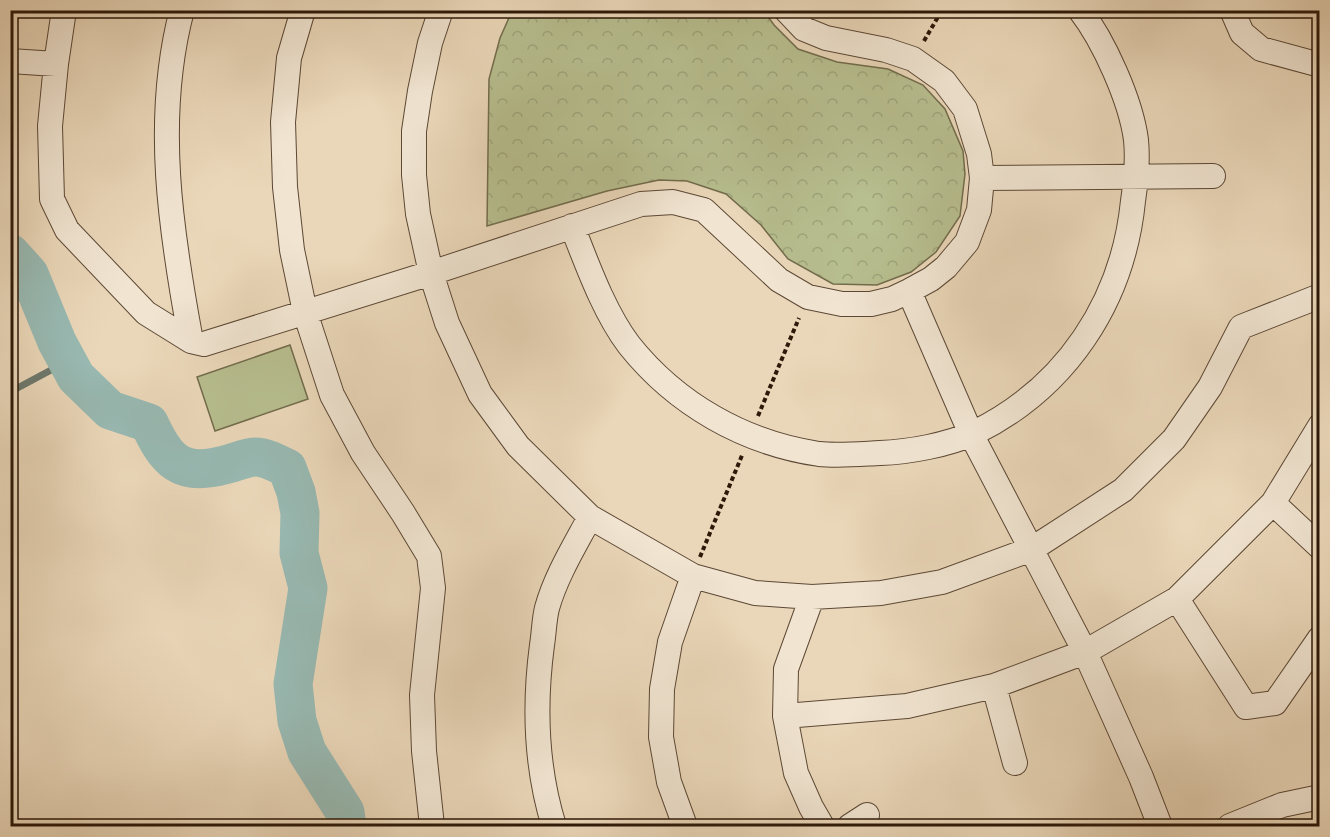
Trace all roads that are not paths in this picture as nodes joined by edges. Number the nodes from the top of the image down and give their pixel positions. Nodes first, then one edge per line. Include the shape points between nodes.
1 (64, 10) edge
2 (182, 10) edge
3 (303, 10) edge
4 (441, 10) edge
5 (786, 10) edge
6 (1080, 10) edge
7 (1232, 10) edge
8 (10, 61) edge
9 (56, 64) junction
10 (1320, 65) edge
11 (1136, 176) junction
12 (1213, 176) dead end
13 (982, 178) junction
14 (572, 226) junction
15 (431, 273) junction
16 (909, 291) junction
17 (1320, 296) edge
18 (305, 312) junction
19 (191, 341) junction
20 (1320, 426) edge
21 (971, 434) junction
22 (1273, 503) junction
23 (590, 518) junction
24 (1320, 547) edge
25 (1032, 549) junction
26 (693, 576) junction
27 (812, 597) junction
28 (1177, 599) junction
29 (1320, 638) edge
30 (1085, 652) junction
31 (994, 686) junction
32 (785, 716) junction
33 (1015, 763) dead end
34 (1320, 797) edge
35 (432, 826) edge
36 (554, 826) edge
37 (685, 826) edge
38 (822, 826) edge
39 (1160, 826) edge
40 (1230, 826) edge

1 - 9 street
2 - 19 street via 170,71 167,155 176,261
3 - 18 street via 289,58 283,122 292,250
4 - 15 street via 430,43 414,131 418,214
5 - 13 street via 804,29 913,59 944,81 965,109
6 - 11 street via 1094,28 1125,98 1136,140
7 - 10 street via 1242,33 1261,49
8 - 9 street
9 - 19 street via 50,126 52,200 66,230 146,313
11 - 12 street
11 - 13 street
11 - 21 street via 1131,226 1121,267 1094,326 1039,391
13 - 16 street via 979,210 967,242 932,279
14 - 15 street
14 - 16 street via 641,204 673,202 704,210 779,280 808,297 842,304 871,303
14 - 21 street via 598,291 628,344 659,378 723,424 750,436 820,454 899,452
15 - 18 street
15 - 23 street via 447,323 480,394 518,446
16 - 21 street
17 - 25 street via 1241,327 1210,387 1174,439 1123,490
18 - 19 street via 217,341
18 - 35 street via 332,395 363,453 429,556 434,588 422,695
20 - 22 street
21 - 25 street
22 - 24 street
22 - 28 street
23 - 26 street
23 - 36 street via 561,571 547,610 538,674 537,736
25 - 27 street via 942,582 881,593
25 - 30 street
26 - 27 street via 755,593
26 - 37 street via 670,642 662,689 661,737 669,782
27 - 32 street via 786,669
28 - 29 street via 1246,707 1275,703
28 - 30 street
30 - 31 street
30 - 39 street
31 - 32 street via 907,706
31 - 33 street
32 - 38 street via 796,773
34 - 40 street via 1282,805

